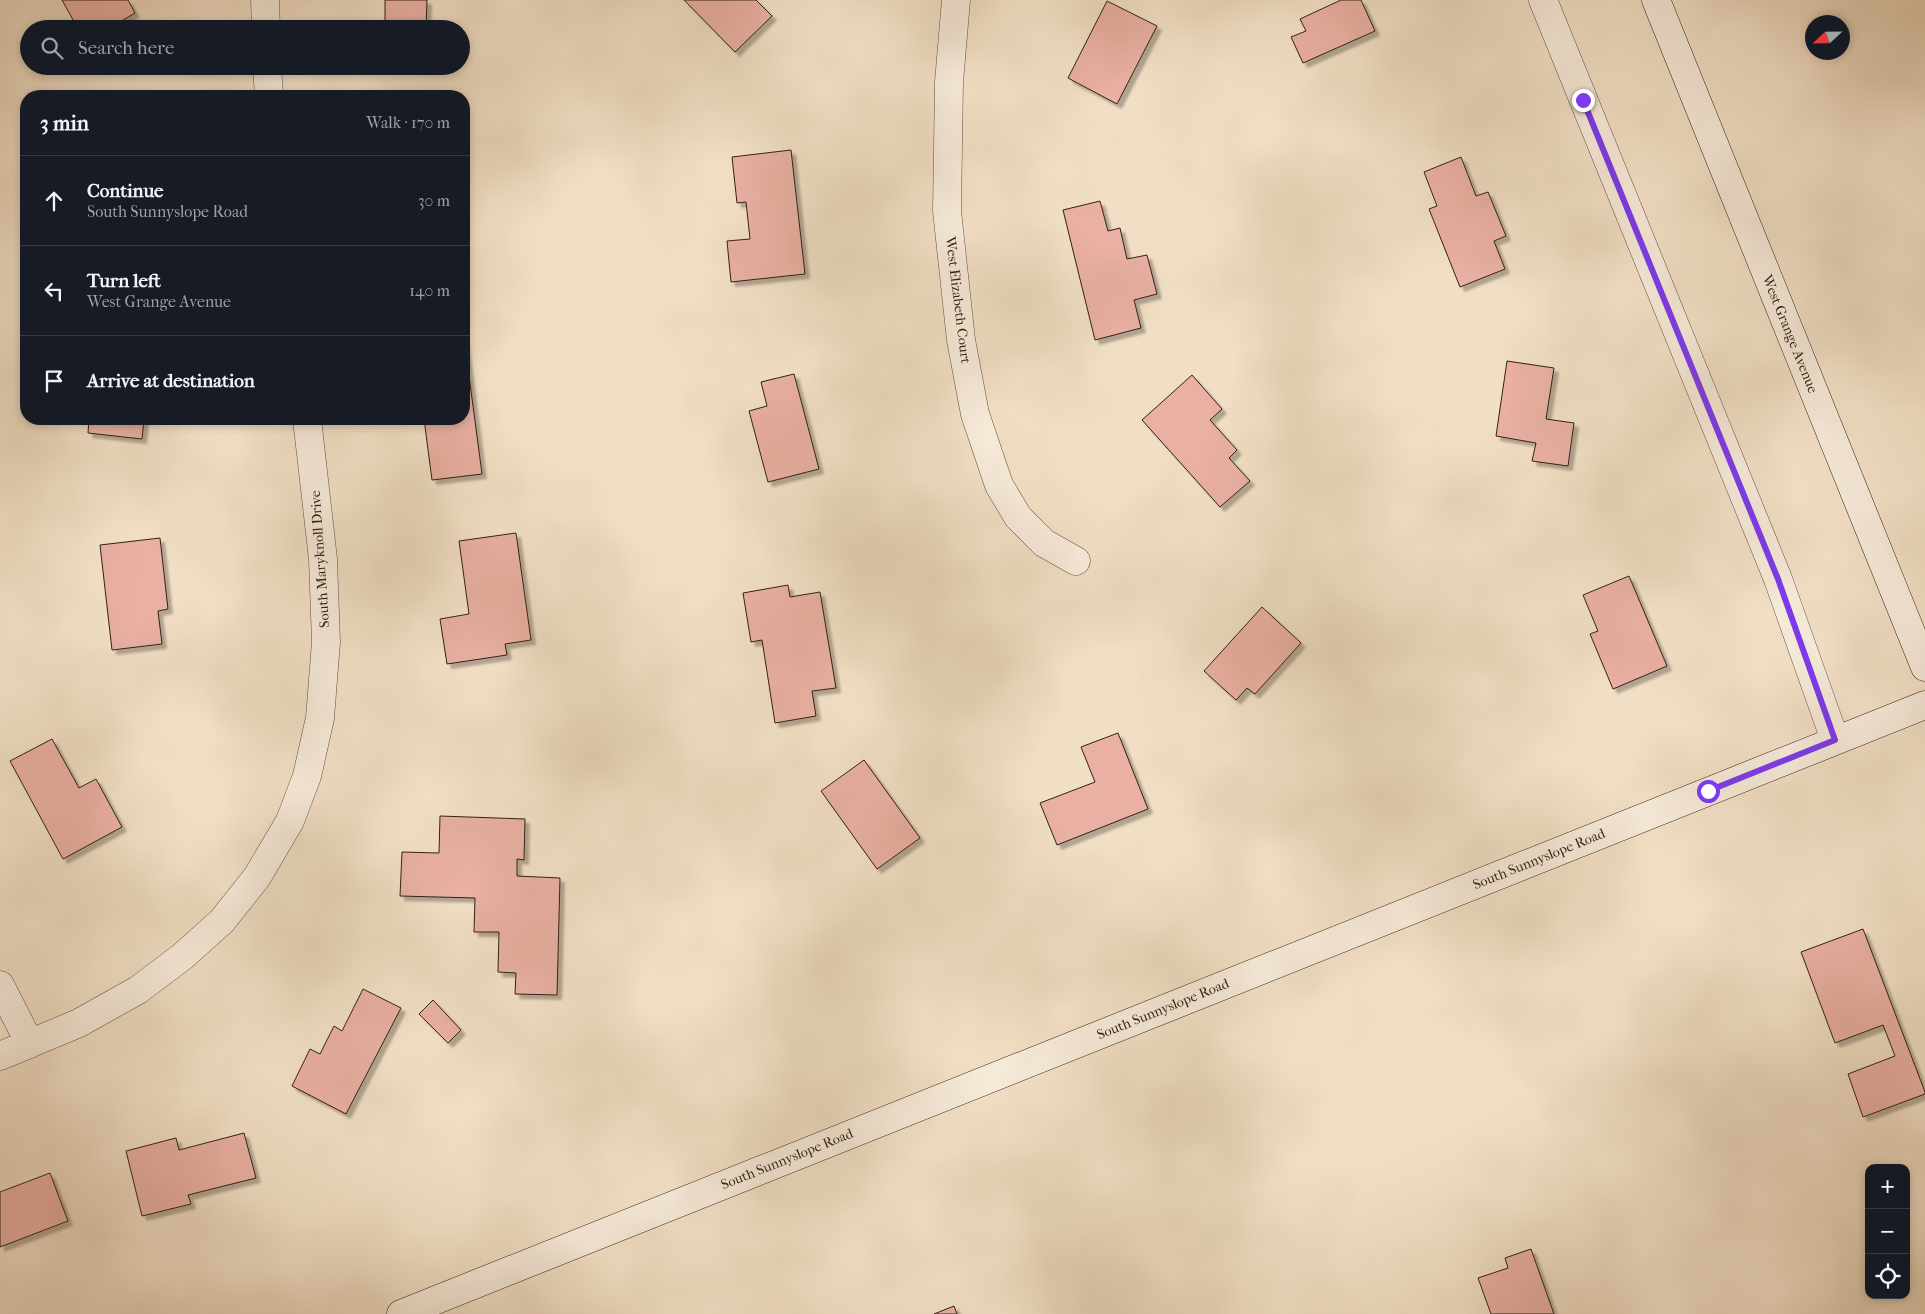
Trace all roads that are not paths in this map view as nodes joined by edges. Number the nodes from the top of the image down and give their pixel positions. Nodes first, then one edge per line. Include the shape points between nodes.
1 (265, 0) edge
2 (956, 0) edge
3 (1543, 0) edge
4 (1656, 0) edge
5 (266, 20) edge
6 (268, 75) edge
7 (269, 90) edge
8 (308, 425) edge
9 (1076, 561) dead end
10 (1925, 667) edge
11 (1925, 705) edge
12 (1835, 740) junction
13 (0, 985) edge
14 (30, 1044) junction
15 (0, 1056) edge
16 (401, 1314) edge

1 - 5 street
2 - 9 street, West Elizabeth Court via 949,82 947,211 961,340 975,414 999,485 1018,517 1044,543
3 - 12 street via 1778,579
4 - 10 street, West Grange Avenue
6 - 7 street
8 - 14 street, South Maryknoll Drive via 323,559 326,642 320,718 307,776 290,821 257,878 222,921 183,956 129,994 79,1023
11 - 12 street, South Sunnyslope Road
12 - 16 street, South Sunnyslope Road
13 - 14 street
14 - 15 street, South Maryknoll Drive

